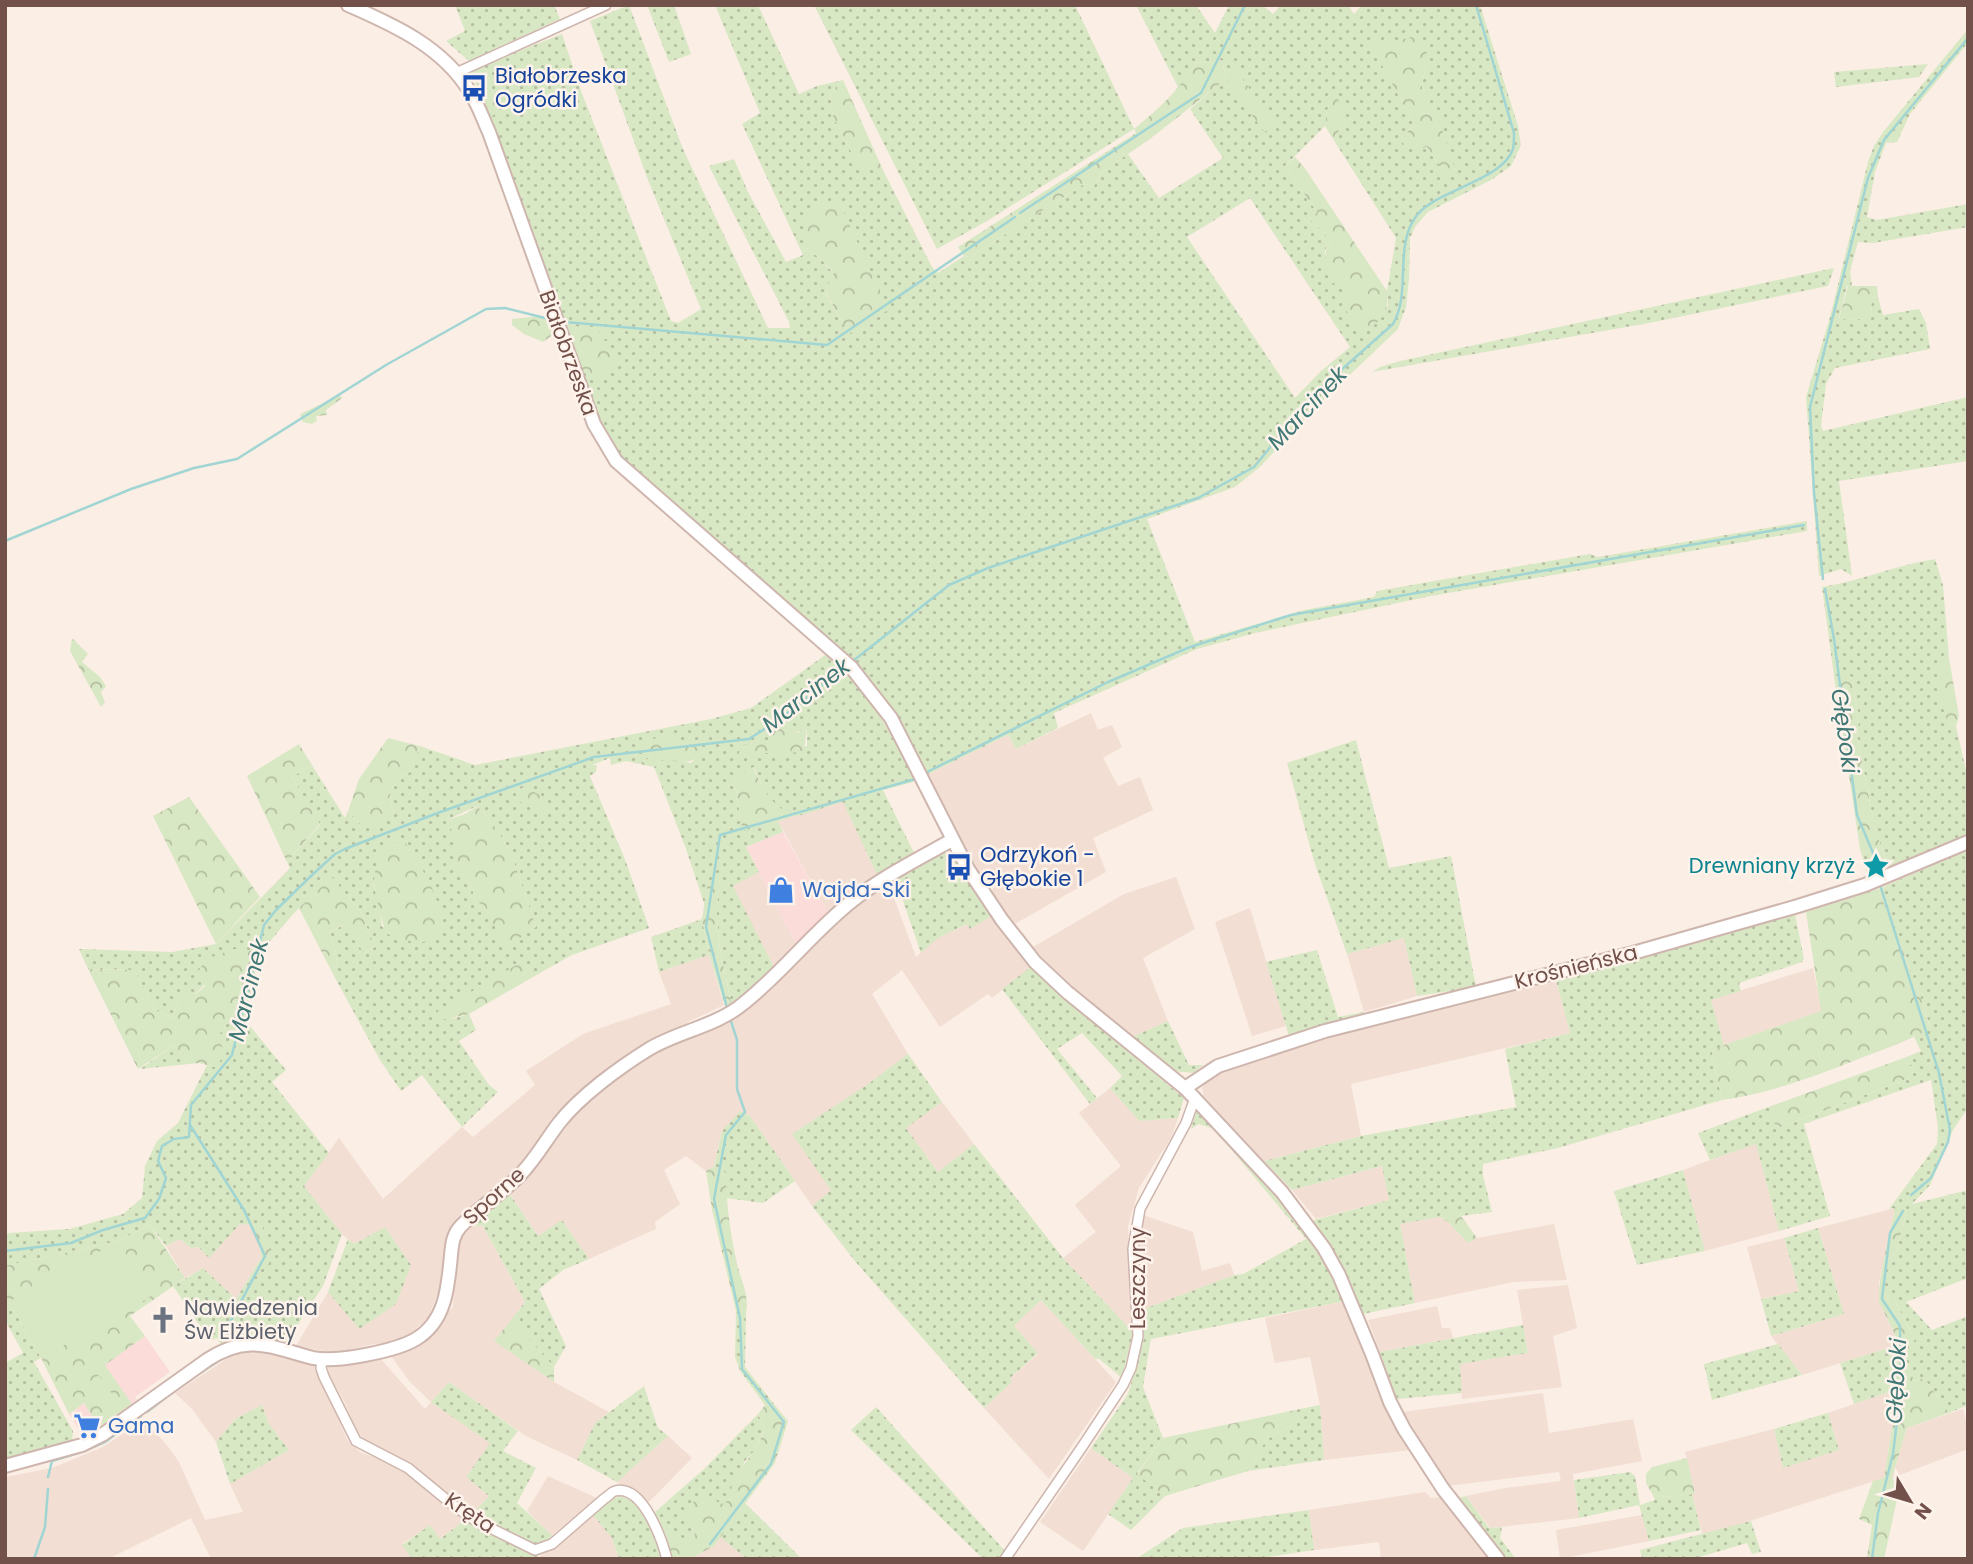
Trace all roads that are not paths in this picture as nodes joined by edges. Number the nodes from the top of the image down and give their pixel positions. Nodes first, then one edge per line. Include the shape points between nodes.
1 (348, 5) edge
2 (606, 5) edge
3 (456, 72) junction
4 (948, 842) junction
5 (1968, 842) edge
6 (1185, 1088) junction
7 (1195, 1098) junction
8 (322, 1359) junction
9 (5, 1466) edge
10 (667, 1559) edge
11 (1005, 1559) edge
12 (1498, 1559) edge

1 - 3 street, Białobrzeska via 423,43
2 - 3 street
3 - 4 street, Białobrzeska via 489,132 604,444 643,487 848,664 891,718
4 - 6 street, Białobrzeska via 1035,962
4 - 8 street, Sporne via 853,900 729,1014 649,1049 571,1109 520,1176 458,1228 443,1307 428,1330 398,1348
5 - 6 street, Krośnieńska via 1865,885 1798,906 1312,1035 1218,1066
6 - 7 street, Białobrzeska
7 - 11 street, Leszczyny via 1140,1209 1133,1249 1138,1336 1131,1368
7 - 12 street, Białobrzeska via 1282,1192 1324,1248 1404,1429 1448,1496
8 - 9 street, Sporne via 273,1346 231,1348 195,1368 103,1436
8 - 10 street, Kręta via 324,1377 356,1441 408,1468 476,1521 535,1550 552,1544 615,1491 622,1492 630,1494 655,1523

